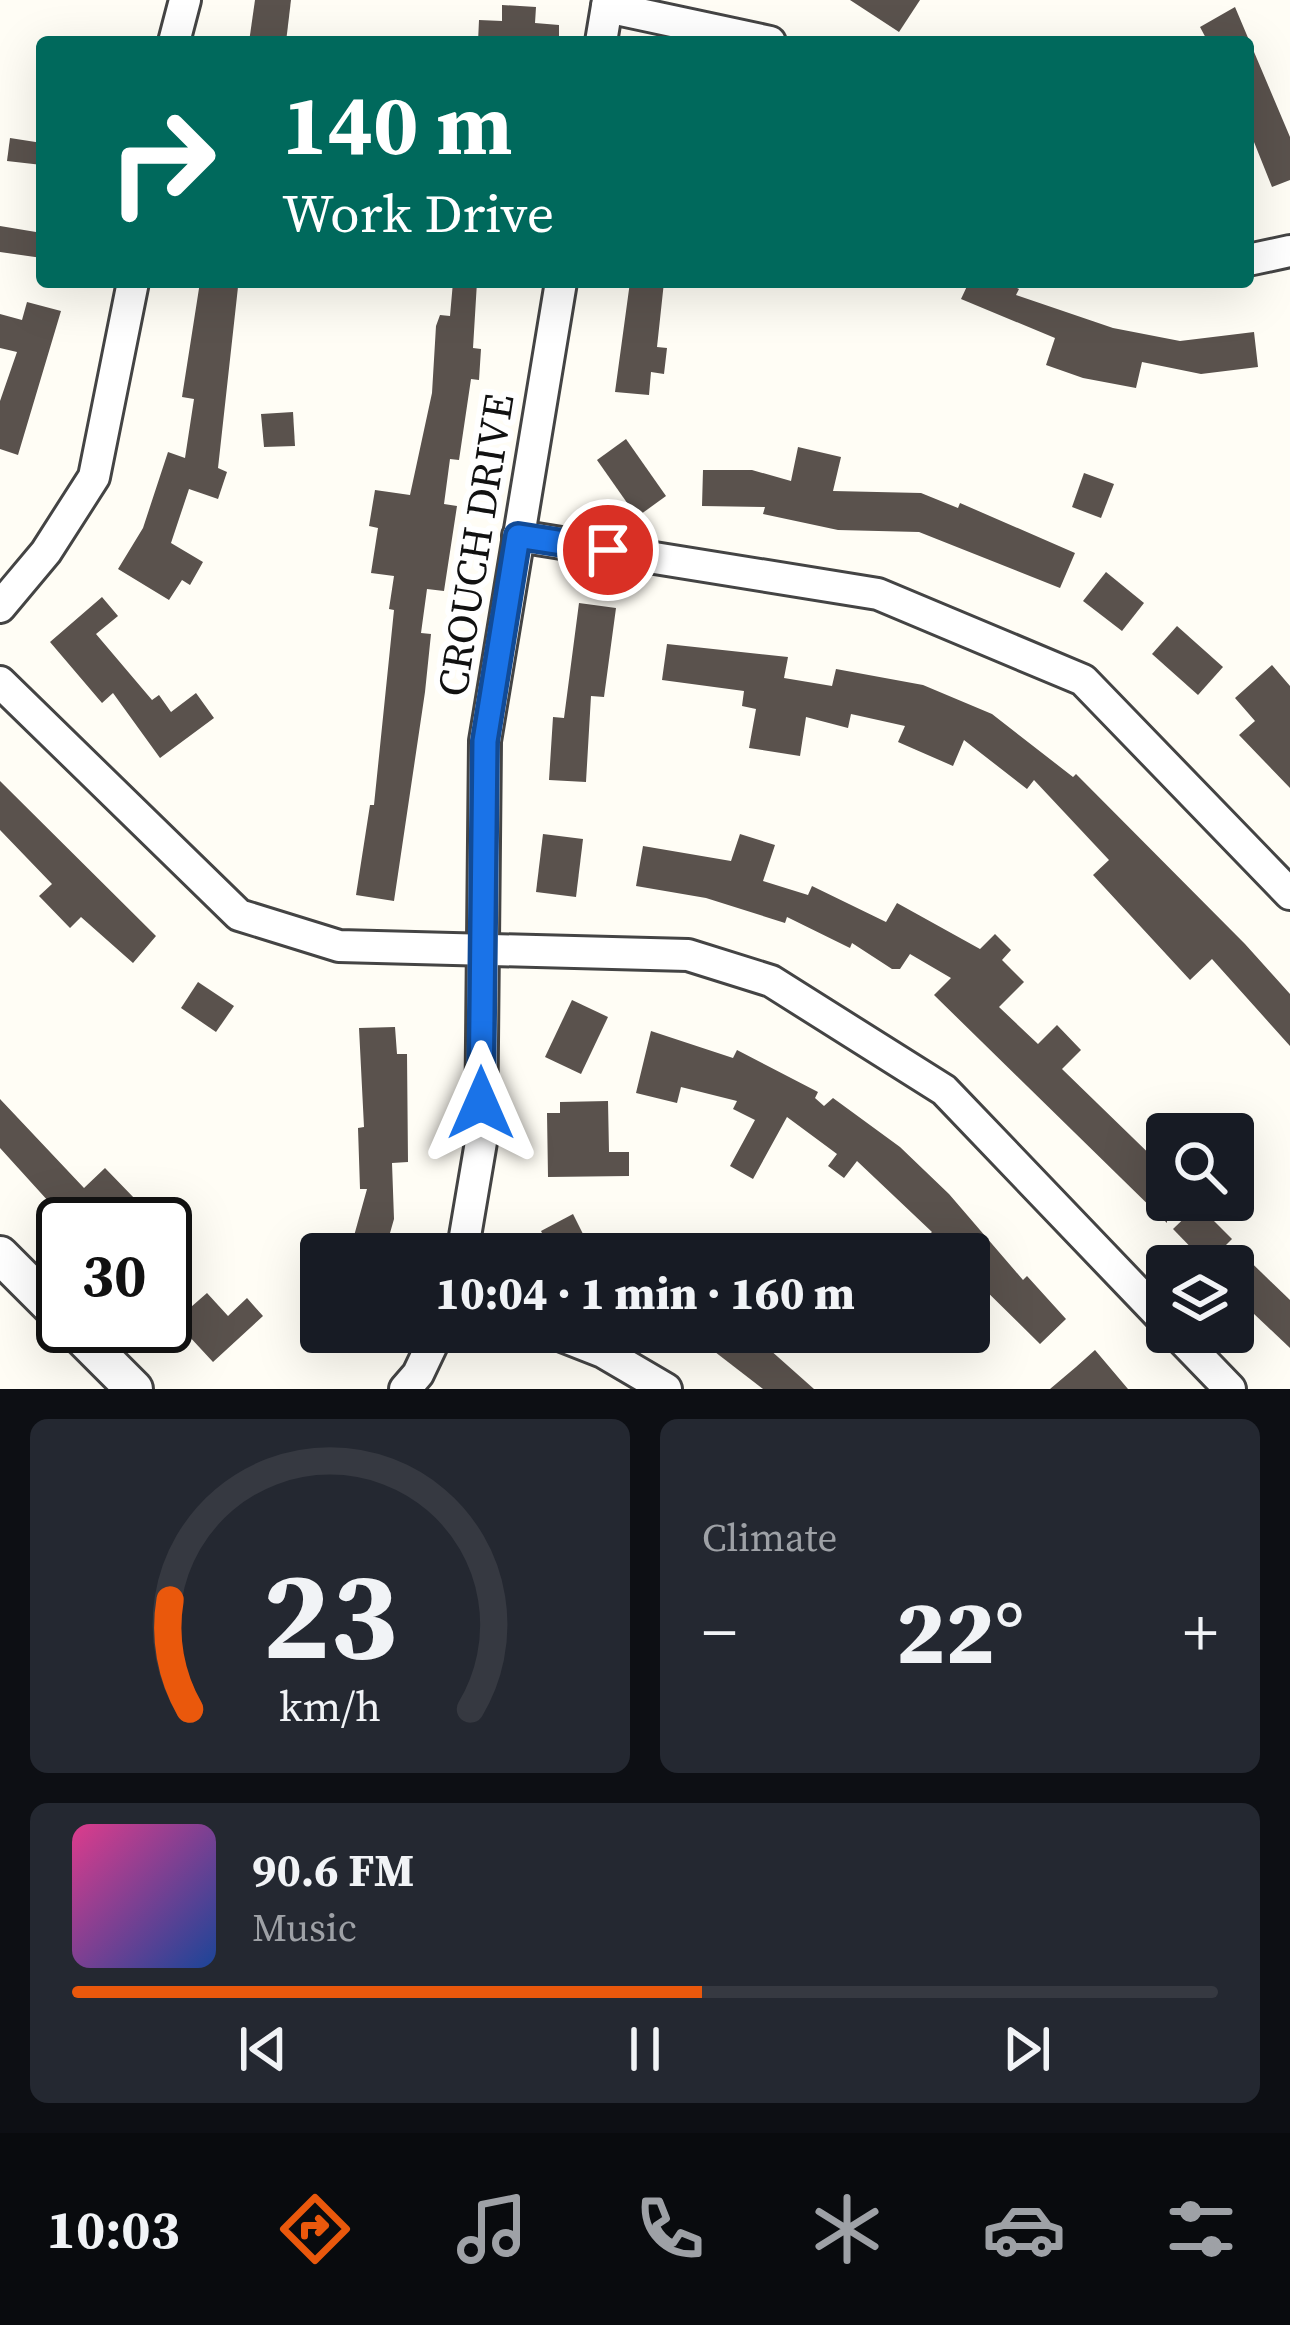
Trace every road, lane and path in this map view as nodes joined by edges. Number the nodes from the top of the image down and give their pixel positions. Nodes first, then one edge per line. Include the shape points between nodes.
1 (185, 0) edge
2 (608, 4) edge
3 (176, 36) edge
4 (603, 36) edge
5 (744, 36) edge
6 (1290, 251) edge
7 (1254, 259) edge
8 (132, 288) edge
9 (560, 288) edge
10 (518, 536) junction
11 (0, 607) edge
12 (0, 682) edge
13 (1290, 894) edge
14 (481, 947) junction
15 (466, 1233) edge
16 (0, 1255) edge
17 (36, 1291) edge
18 (1146, 1301) edge
19 (97, 1353) edge
20 (428, 1353) edge
21 (605, 1353) edge
22 (1195, 1353) edge
23 (134, 1389) edge
24 (405, 1389) edge
25 (666, 1389) edge
26 (1230, 1389) edge

1 - 3 street
2 - 4 street
2 - 5 street
6 - 7 street
8 - 11 street via 94,477
9 - 10 street, CROUCH DRIVE
10 - 13 street via 878,594 1083,680
10 - 14 street, CROUCH DRIVE via 485,741
12 - 14 street via 239,915 339,946
14 - 15 street, CROUCH DRIVE via 481,1142
14 - 18 street via 688,955 771,981 944,1090
16 - 17 street
19 - 23 street
20 - 24 street
21 - 25 street
22 - 26 street

